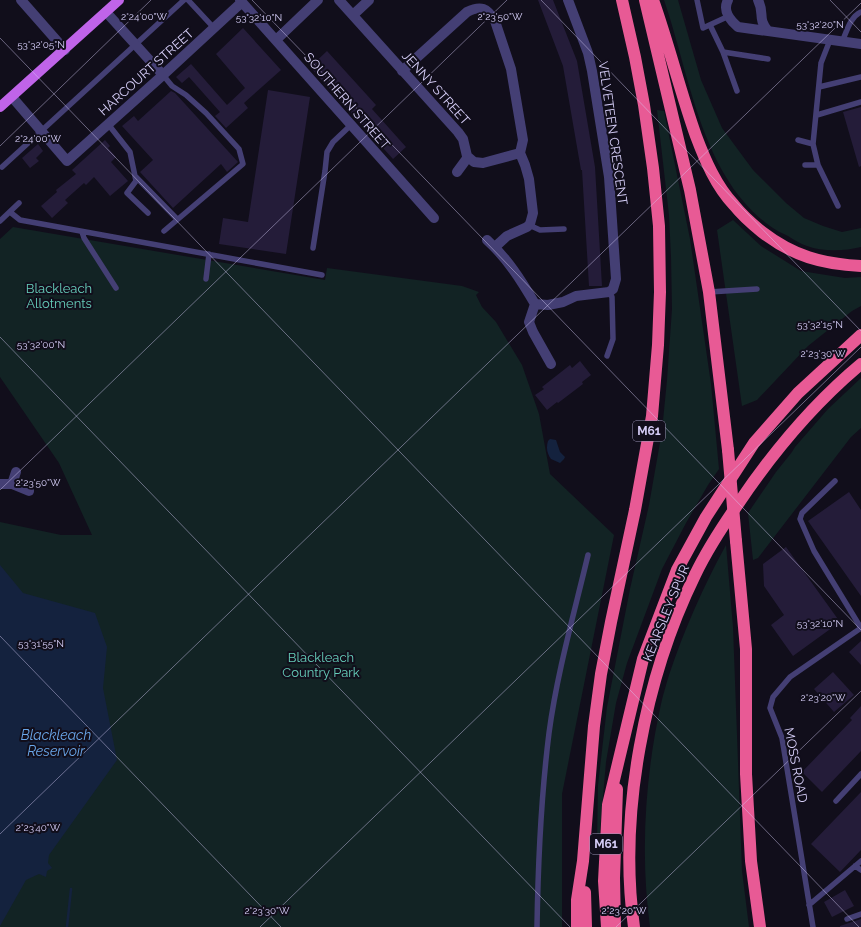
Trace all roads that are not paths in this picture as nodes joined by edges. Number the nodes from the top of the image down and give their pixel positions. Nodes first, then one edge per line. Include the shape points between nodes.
1 (21, 0) edge
2 (119, 0) edge
3 (184, 0) edge
4 (188, 0) edge
5 (318, 0) edge
6 (339, 0) edge
7 (369, 0) edge
8 (568, 0) edge
9 (622, 0) edge
10 (645, 0) edge
11 (653, 0) edge
12 (697, 0) edge
13 (728, 0) edge
14 (758, 0) edge
15 (241, 1) edge
16 (106, 12) junction
17 (861, 12) edge
18 (353, 14) junction
19 (729, 16) junction
20 (710, 25) junction
21 (214, 28) junction
22 (768, 31) junction
23 (276, 40) junction
24 (830, 40) junction
25 (842, 42) junction
26 (861, 44) edge
27 (136, 45) junction
28 (65, 50) junction
29 (723, 52) junction
30 (768, 59) dead end
31 (402, 71) junction
32 (163, 76) junction
33 (861, 78) edge
34 (819, 87) junction
35 (737, 91) dead end
36 (12, 97) junction
37 (861, 102) edge
38 (0, 107) edge
39 (816, 115) junction
40 (108, 124) junction
41 (350, 125) junction
42 (41, 131) junction
43 (798, 140) dead end
44 (812, 144) junction
45 (520, 154) junction
46 (468, 157) junction
47 (805, 165) dead end
48 (818, 165) junction
49 (2, 167) dead end
50 (457, 172) dead end
51 (135, 177) junction
52 (19, 204) dead end
53 (838, 206) dead end
54 (10, 212) junction
55 (148, 213) dead end
56 (434, 218) dead end
57 (177, 219) junction
58 (0, 221) edge
59 (529, 225) junction
60 (564, 229) dead end
61 (164, 231) dead end
62 (82, 232) junction
63 (487, 240) dead end
64 (495, 247) junction
65 (313, 248) dead end
66 (209, 254) junction
67 (861, 266) edge
68 (322, 274) dead end
69 (206, 279) dead end
70 (116, 288) dead end
71 (757, 289) dead end
72 (609, 292) junction
73 (708, 292) junction
74 (535, 304) junction
75 (861, 335) edge
76 (607, 356) dead end
77 (551, 364) dead end
78 (861, 364) edge
79 (16, 472) dead end
80 (835, 481) dead end
81 (0, 484) edge
82 (12, 484) junction
83 (29, 491) dead end
84 (588, 555) dead end
85 (861, 628) edge
86 (618, 762) junction
87 (861, 774) edge
88 (836, 801) dead end
89 (583, 861) junction
90 (861, 861) edge
91 (855, 866) junction
92 (861, 870) edge
93 (809, 905) junction
94 (861, 914) edge
95 (847, 919) dead end
96 (537, 927) edge
97 (577, 927) edge
98 (586, 927) edge
99 (607, 927) edge
100 (615, 927) edge
101 (634, 927) edge
102 (760, 927) edge
103 (813, 927) edge

1 - 28 street
2 - 16 main road
3 - 27 lane
4 - 21 lane
5 - 23 street
6 - 18 street, JENNY STREET
7 - 18 street
8 - 72 street, VELVETEEN CRESCENT via 588,53 609,177 616,279 613,289
9 - 89 highway, M61 via 642,98 654,175 659,226 658,338 652,416 611,622 594,726
10 - 73 highway via 690,190
11 - 67 highway via 704,157 733,205 776,243 799,255 820,262
12 - 20 lane via 703,28
13 - 19 street via 726,10
14 - 22 street via 762,9 761,21
15 - 21 street, HARCOURT STREET
15 - 23 street, SOUTHERN STREET
16 - 27 street
16 - 28 main road
17 - 25 lane via 852,19
18 - 31 street, JENNY STREET
19 - 20 lane
19 - 22 street via 738,27
20 - 29 lane
21 - 32 street, HARCOURT STREET
22 - 24 street
23 - 41 street, SOUTHERN STREET
24 - 25 street
24 - 34 lane via 821,63
25 - 26 street
27 - 32 street
27 - 42 lane
28 - 36 main road
29 - 30 lane
29 - 35 lane
31 - 45 street via 467,12 483,8 495,21 511,69 522,140
31 - 46 street, JENNY STREET via 463,139
32 - 40 street, HARCOURT STREET
32 - 57 lane via 206,113 239,150 243,164
33 - 34 lane
34 - 39 lane
36 - 38 main road
36 - 42 street
37 - 39 lane
39 - 44 lane
40 - 42 street, HARCOURT STREET via 67,161
40 - 51 lane via 130,152
41 - 56 street, SOUTHERN STREET
41 - 65 lane via 327,152
42 - 49 lane
43 - 44 lane
44 - 48 lane
45 - 46 street via 483,163 474,162
45 - 59 street via 529,179 533,214
46 - 50 street
47 - 48 lane
48 - 53 lane
51 - 55 lane via 136,181 127,193
51 - 57 lane
52 - 54 lane
54 - 58 lane
54 - 62 lane via 20,220
57 - 61 lane
59 - 60 lane via 540,230
59 - 64 street via 507,236
62 - 66 lane
62 - 70 lane
63 - 64 street
64 - 74 street via 517,274
66 - 68 lane
66 - 69 lane
71 - 73 lane
72 - 74 street via 576,296 548,305
72 - 76 lane via 612,297 614,339
73 - 102 highway, bridge via 728,450 746,649 746,774 751,861
74 - 77 street via 529,322
75 - 86 highway, KEARSLEY SPUR / M61 via 798,393 754,443 706,517 677,570 642,659
78 - 101 highway, KEARSLEY SPUR / M61 via 839,382 789,435 755,479 707,552 680,609 654,686 642,732 633,793 630,895
79 - 82 street
80 - 85 lane via 802,513 800,519 814,551
81 - 82 street
82 - 83 street
84 - 96 lane via 549,732 540,823
85 - 93 lane, MOSS ROAD via 790,677 773,697 770,708 782,738
86 - 99 highway, M61 via 608,805 604,881
86 - 100 highway, M61
87 - 88 lane
89 - 97 highway, M61 via 577,900
89 - 98 highway, M61
90 - 91 lane
91 - 92 lane
91 - 93 lane
93 - 103 lane, MOSS ROAD
94 - 95 lane

